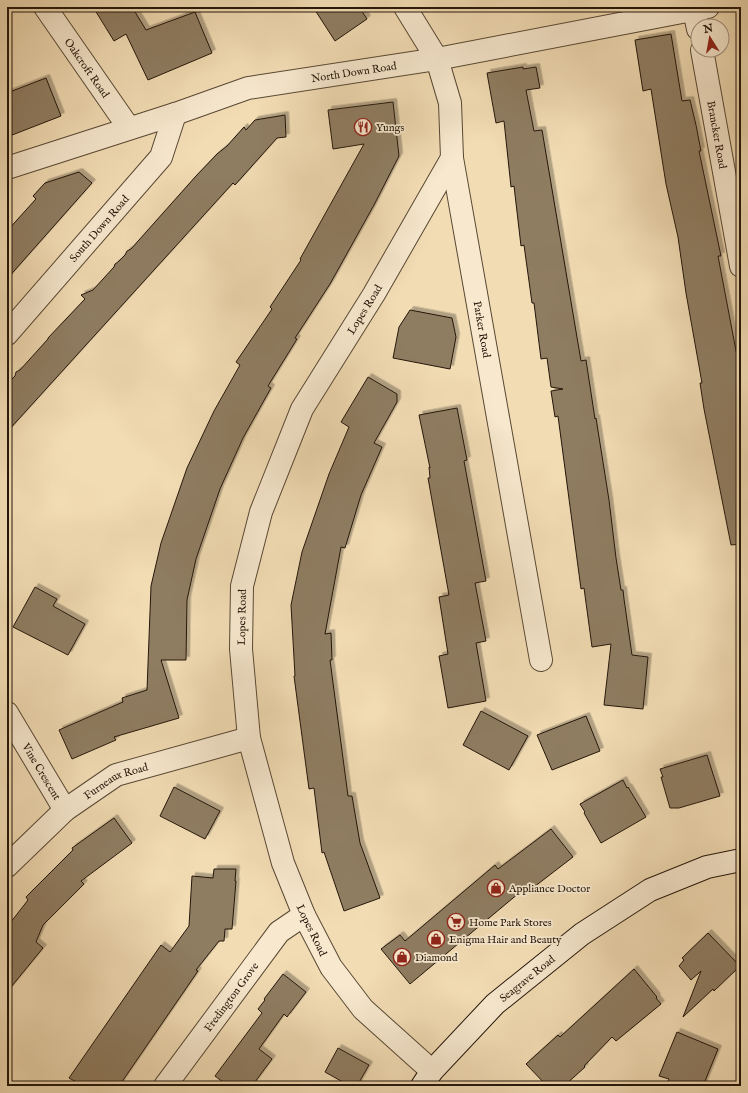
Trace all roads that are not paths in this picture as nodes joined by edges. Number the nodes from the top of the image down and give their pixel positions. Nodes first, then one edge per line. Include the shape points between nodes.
1 (45, 7) edge
2 (405, 7) edge
3 (700, 15) edge
4 (703, 58) edge
5 (437, 59) junction
6 (175, 114) junction
7 (129, 128) junction
8 (452, 158) junction
9 (7, 168) edge
10 (741, 266) edge
11 (7, 334) edge
12 (541, 660) dead end
13 (7, 713) edge
14 (249, 738) junction
15 (65, 810) junction
16 (741, 860) edge
17 (7, 866) edge
18 (304, 915) junction
19 (427, 1079) edge
20 (165, 1086) edge

1 - 7 street, Oakcroft Road
2 - 5 street, Parker Road
3 - 5 street, North Down Road
4 - 10 street, Brancker Road
5 - 6 street, North Down Road via 248,88
5 - 8 street, Parker Road via 450,103
6 - 7 street, North Down Road
6 - 11 street, South Down Road via 161,157
7 - 9 street, North Down Road
8 - 12 street, Parker Road
8 - 14 street, Lopes Road via 374,294 302,409 261,512 242,586 241,649
13 - 15 street, Vine Crescent
14 - 15 street, Furneaux Road via 116,775
14 - 18 street, Lopes Road via 283,863
15 - 17 street, Furneaux Road
16 - 19 street, Seagrave Road via 707,867 650,890 582,934 495,1004
18 - 19 street, Lopes Road via 331,967 363,1009
18 - 20 street, Fredington Grove via 279,932

